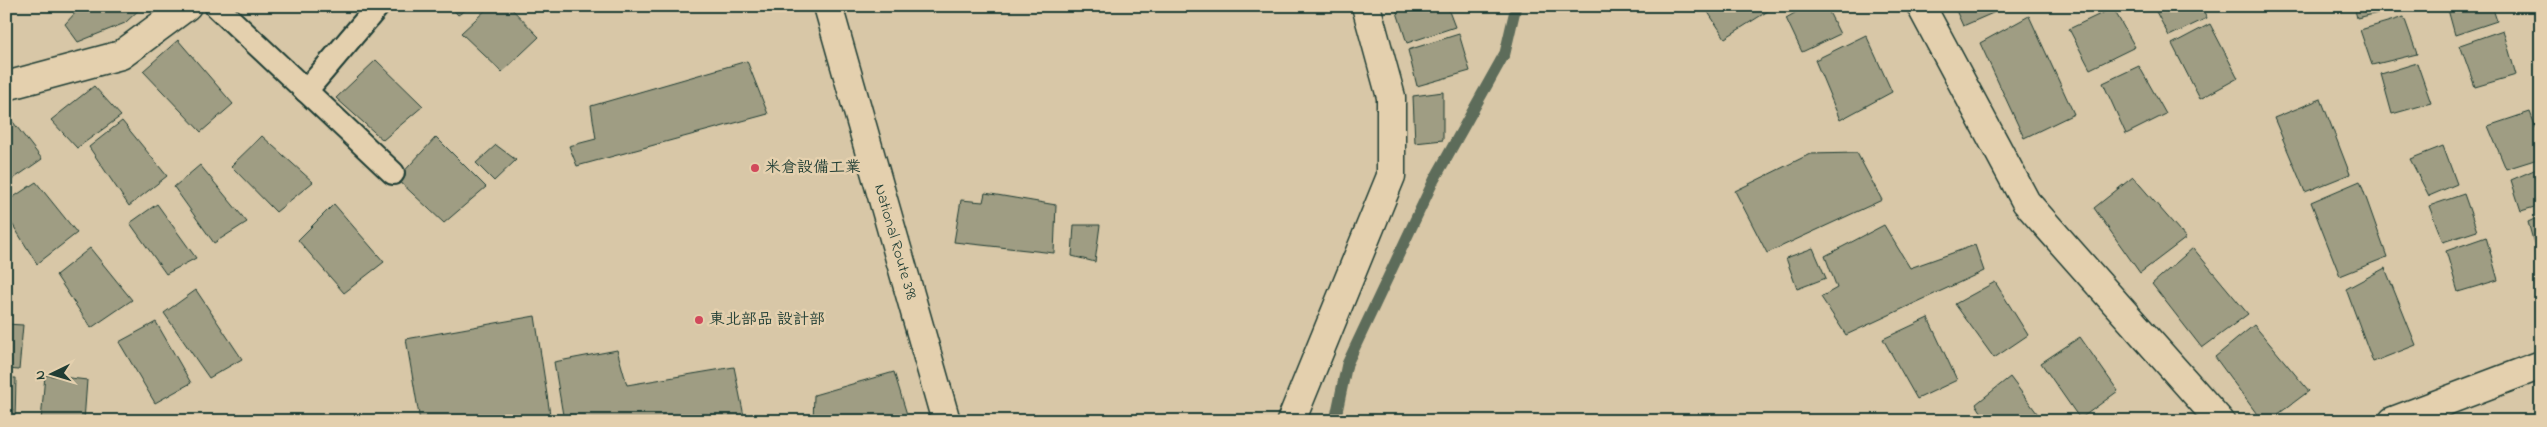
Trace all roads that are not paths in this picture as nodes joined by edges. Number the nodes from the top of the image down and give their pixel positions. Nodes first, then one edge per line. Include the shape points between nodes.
1 (187, 6) edge
2 (216, 6) edge
3 (378, 6) edge
4 (828, 6) edge
5 (1366, 6) edge
6 (1921, 6) edge
7 (6, 86) edge
8 (306, 91) junction
9 (393, 173) dead end
10 (2541, 365) edge
11 (946, 421) edge
12 (1291, 421) edge
13 (2220, 421) edge
14 (2393, 421) edge

1 - 7 main road via 121,55
2 - 8 lane
3 - 8 lane
4 - 11 main road, National Route 398
5 - 12 main road via 1391,97 1391,176
6 - 13 main road via 2026,202
8 - 9 lane
10 - 14 main road

